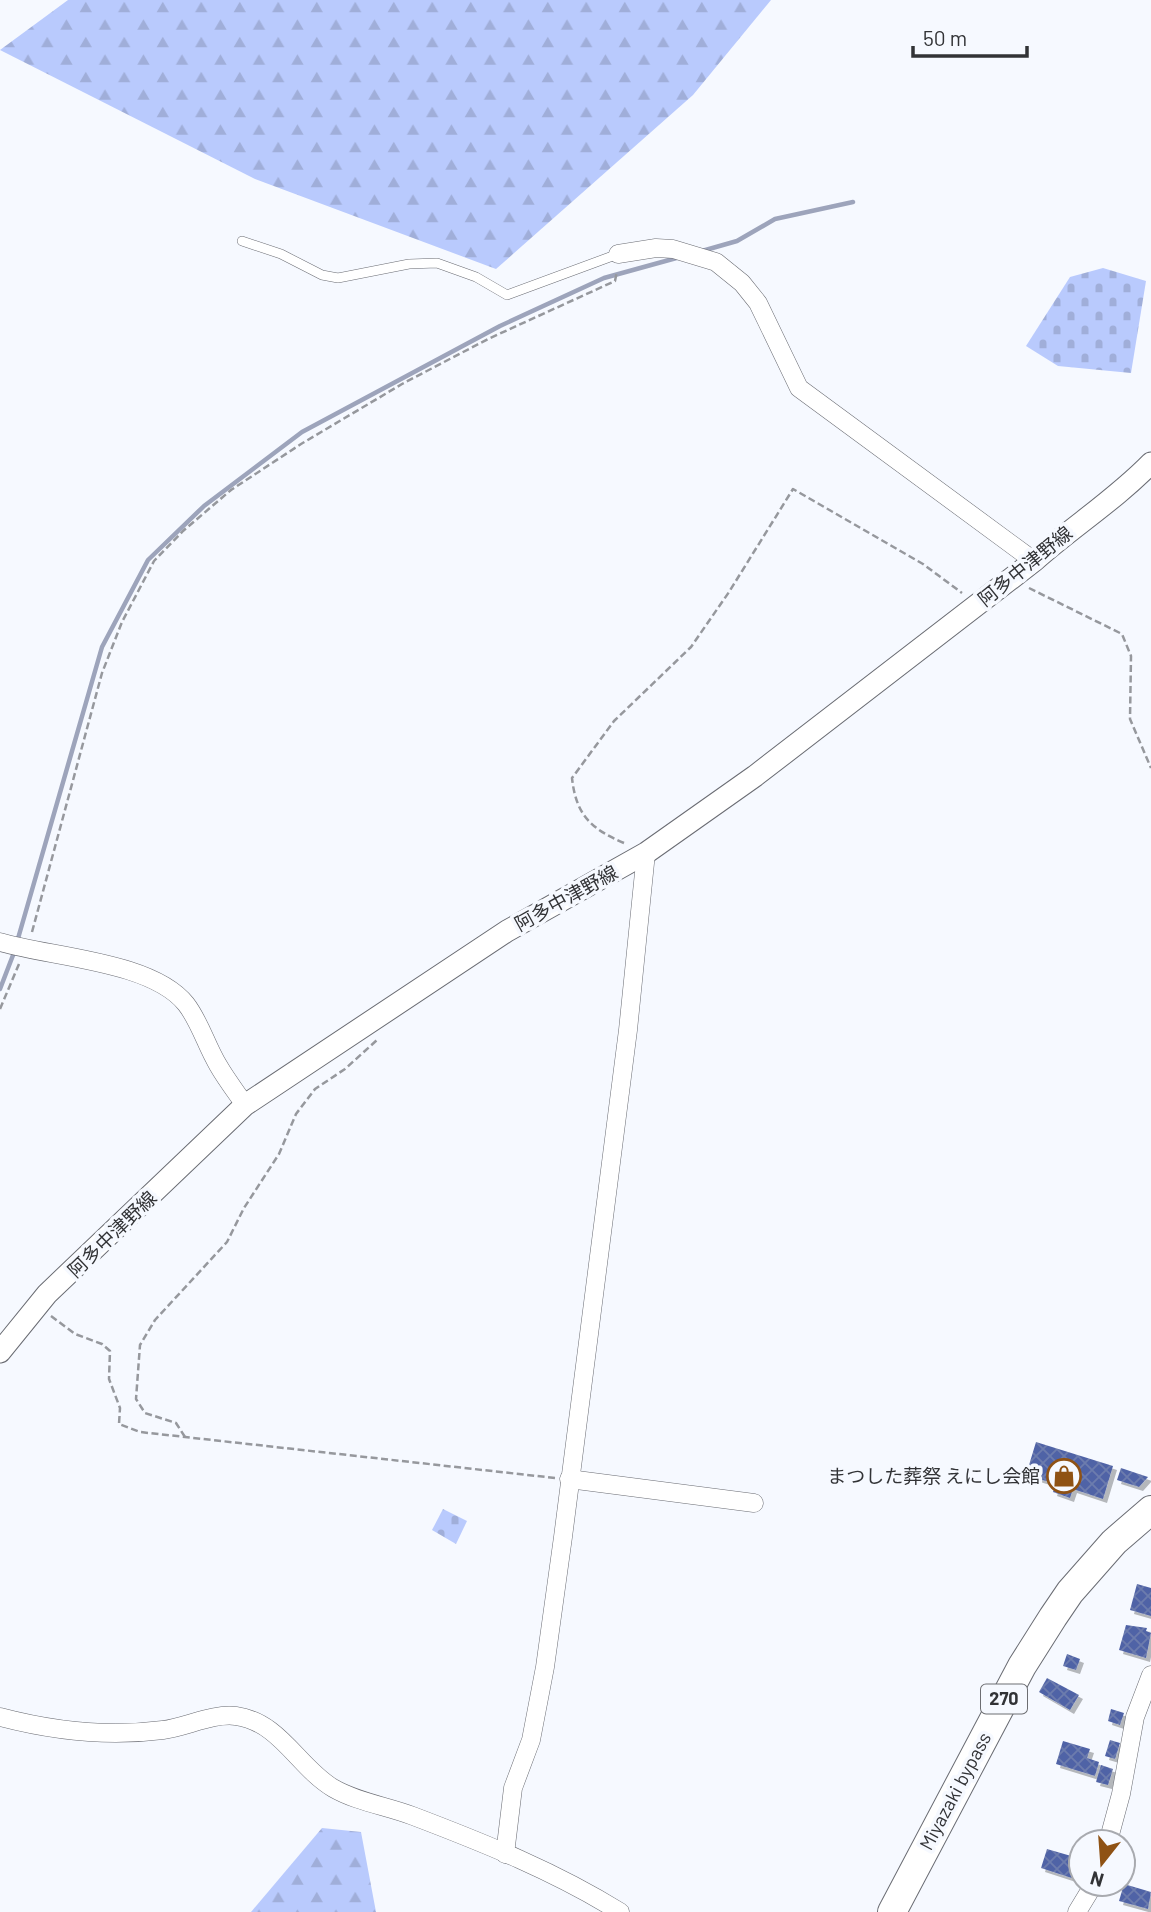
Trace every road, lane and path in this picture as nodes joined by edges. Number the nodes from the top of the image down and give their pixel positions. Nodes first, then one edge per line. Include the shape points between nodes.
1 (242, 241) dead end
2 (618, 254) junction
3 (1151, 463) edge
4 (1034, 561) junction
5 (1015, 576) junction
6 (978, 604) junction
7 (1151, 768) edge
8 (646, 853) junction
9 (0, 942) edge
10 (27, 950) junction
11 (0, 1009) edge
12 (382, 1035) dead end
13 (245, 1105) junction
14 (37, 1306) junction
15 (0, 1352) edge
16 (185, 1437) junction
17 (569, 1479) junction
18 (754, 1503) dead end
19 (1151, 1510) edge
20 (1151, 1675) edge
21 (0, 1717) edge
22 (1111, 1828) edge
23 (505, 1854) junction
24 (620, 1912) edge
25 (892, 1912) edge

1 - 2 lane via 322,275 338,278 437,263 508,295
2 - 4 street via 673,249 716,262 758,303 800,388
2 - 10 path via 615,281 476,345 301,444 232,490 154,562 122,622 102,673
3 - 4 street, 阿多中津野線 via 1124,491
4 - 5 street, 阿多中津野線
5 - 6 street, 阿多中津野線
5 - 7 path via 1033,592 1122,634 1131,656 1130,719
6 - 8 street, 阿多中津野線 via 755,776
6 - 8 path via 923,564 793,489 691,647 614,721 572,778 575,802 598,832
8 - 13 street, 阿多中津野線 via 507,931
8 - 17 street via 628,1030
9 - 10 street
10 - 11 path
10 - 13 street via 137,975 174,992 194,1016 217,1065
12 - 16 path via 345,1069 315,1088 296,1114 279,1154 227,1242 155,1320 141,1345 136,1399 145,1413 176,1423
13 - 14 street, 阿多中津野線
14 - 15 street, 阿多中津野線
14 - 16 path via 75,1334 110,1351 109,1379 120,1408 119,1424 152,1435
16 - 17 path
17 - 18 street
17 - 23 street via 545,1667 531,1740 513,1788
19 - 25 highway, Miyazaki bypass / 270 via 1114,1542 1053,1617 1022,1666
20 - 22 street via 1135,1717
21 - 23 street via 104,1733 159,1731 219,1717 244,1718 278,1735 332,1787
23 - 24 street via 563,1878

